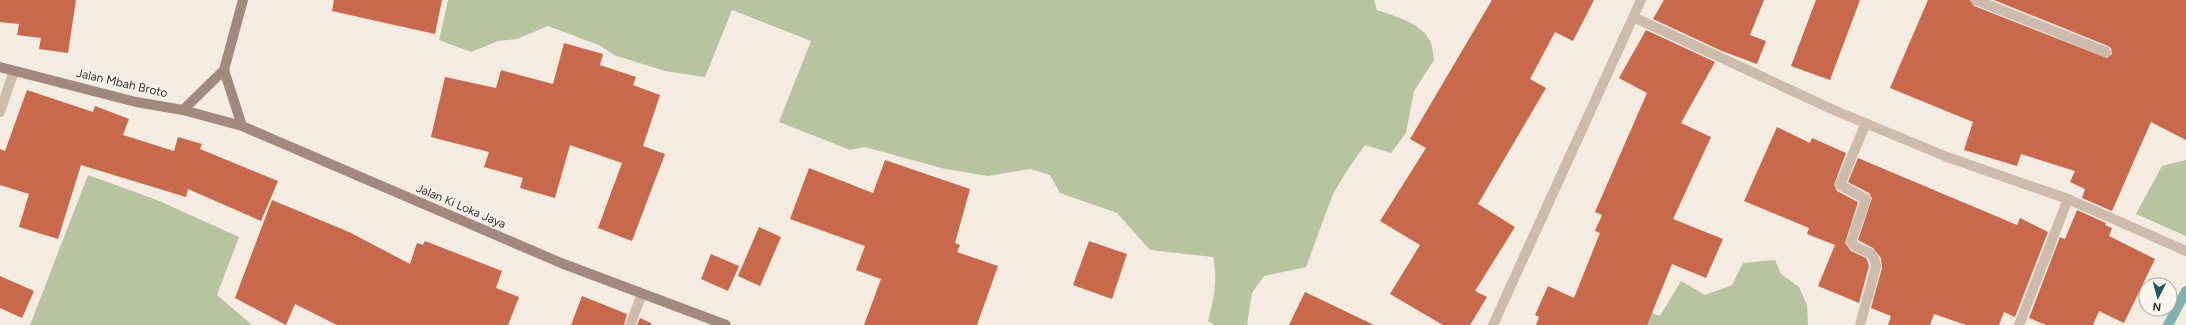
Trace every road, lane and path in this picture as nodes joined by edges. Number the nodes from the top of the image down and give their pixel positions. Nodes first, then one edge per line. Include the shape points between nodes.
1 (243, 0) edge
2 (1641, 0) edge
3 (1976, 0) edge
4 (1633, 17) junction
5 (2106, 52) dead end
6 (0, 67) edge
7 (224, 70) junction
8 (14, 71) junction
9 (183, 110) junction
10 (0, 112) edge
11 (1866, 123) junction
12 (242, 126) junction
13 (2068, 199) junction
14 (2186, 251) edge
15 (642, 294) junction
16 (630, 325) edge
17 (726, 325) edge
18 (1493, 325) edge
19 (1860, 325) edge
20 (2019, 325) edge

1 - 7 main road
2 - 4 street
3 - 5 street
4 - 11 street
4 - 18 street
6 - 8 main road, Jalan Mbah Broto
7 - 9 main road
7 - 12 main road
8 - 9 main road, Jalan Mbah Broto via 136,102
8 - 10 street
9 - 12 main road, Jalan Mbah Broto
11 - 13 street via 1947,156
11 - 19 street via 1840,185 1866,199 1851,242 1875,257 1876,266
12 - 15 main road, Jalan Ki Loka Jaya via 561,263
13 - 14 street
13 - 20 street
15 - 16 street
15 - 17 main road, Jalan Ki Loka Jaya

